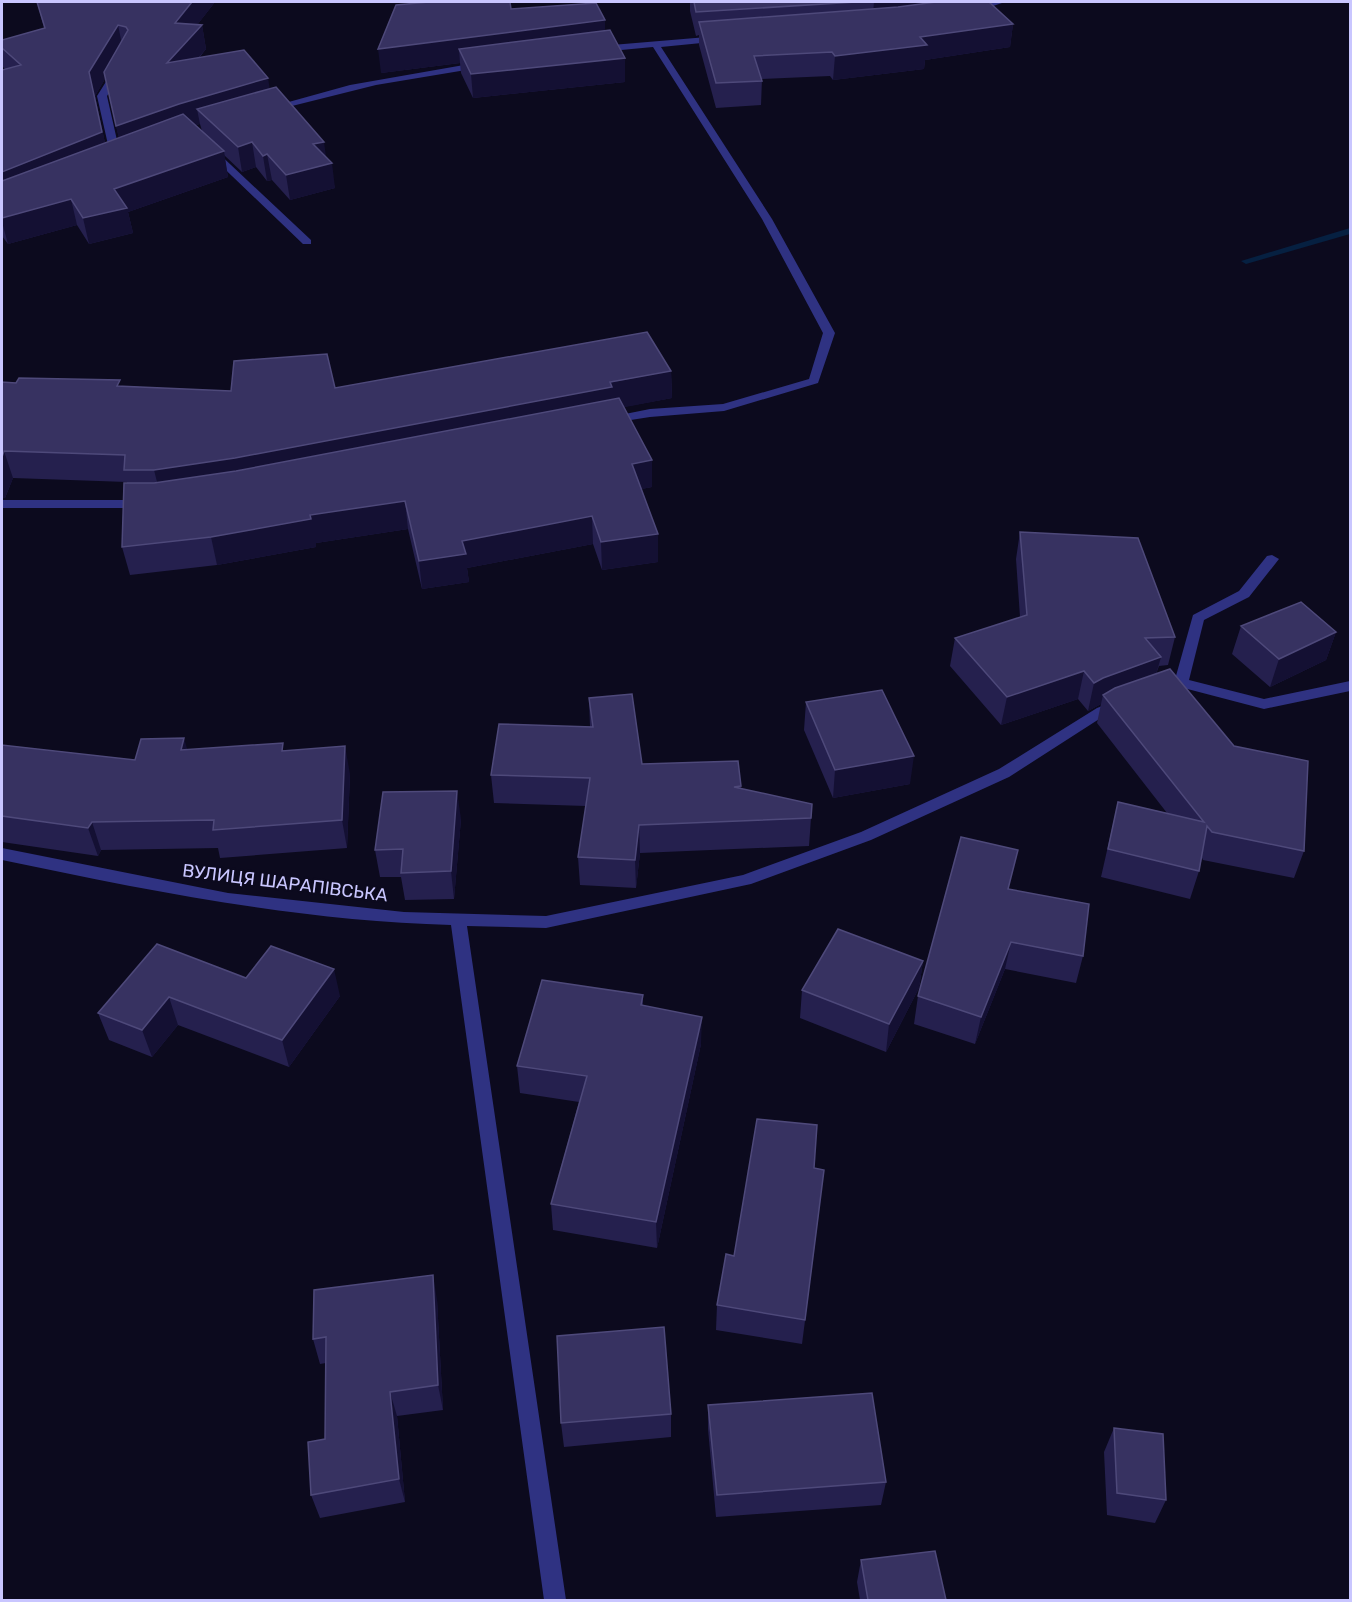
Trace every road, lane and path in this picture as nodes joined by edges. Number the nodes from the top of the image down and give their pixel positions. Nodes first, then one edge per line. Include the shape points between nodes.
1 (1000, 2) edge
2 (962, 13) edge
3 (728, 38) edge
4 (655, 44) junction
5 (586, 50) edge
6 (122, 61) edge
7 (492, 63) edge
8 (260, 111) edge
9 (200, 141) edge
10 (127, 156) edge
11 (308, 242) dead end
12 (591, 424) edge
13 (2, 504) edge
14 (150, 504) edge
15 (1272, 559) dead end
16 (1350, 686) edge
17 (1132, 701) edge
18 (2, 854) edge
19 (458, 920) junction
20 (555, 1600) edge

1 - 2 street
3 - 4 street
4 - 5 street
4 - 12 street via 767,219 830,333 814,381 724,407 650,412
6 - 10 street via 102,96 112,162
7 - 8 street via 330,91
9 - 11 street
13 - 14 street
15 - 16 street via 1244,594 1198,618 1176,685 1264,704
17 - 19 street, ВУЛИЦЯ ШАРАПІВСЬКА via 1102,711 1004,773 866,836 745,880 546,922
18 - 19 street, ВУЛИЦЯ ШАРАПІВСЬКА via 228,899
19 - 20 street

